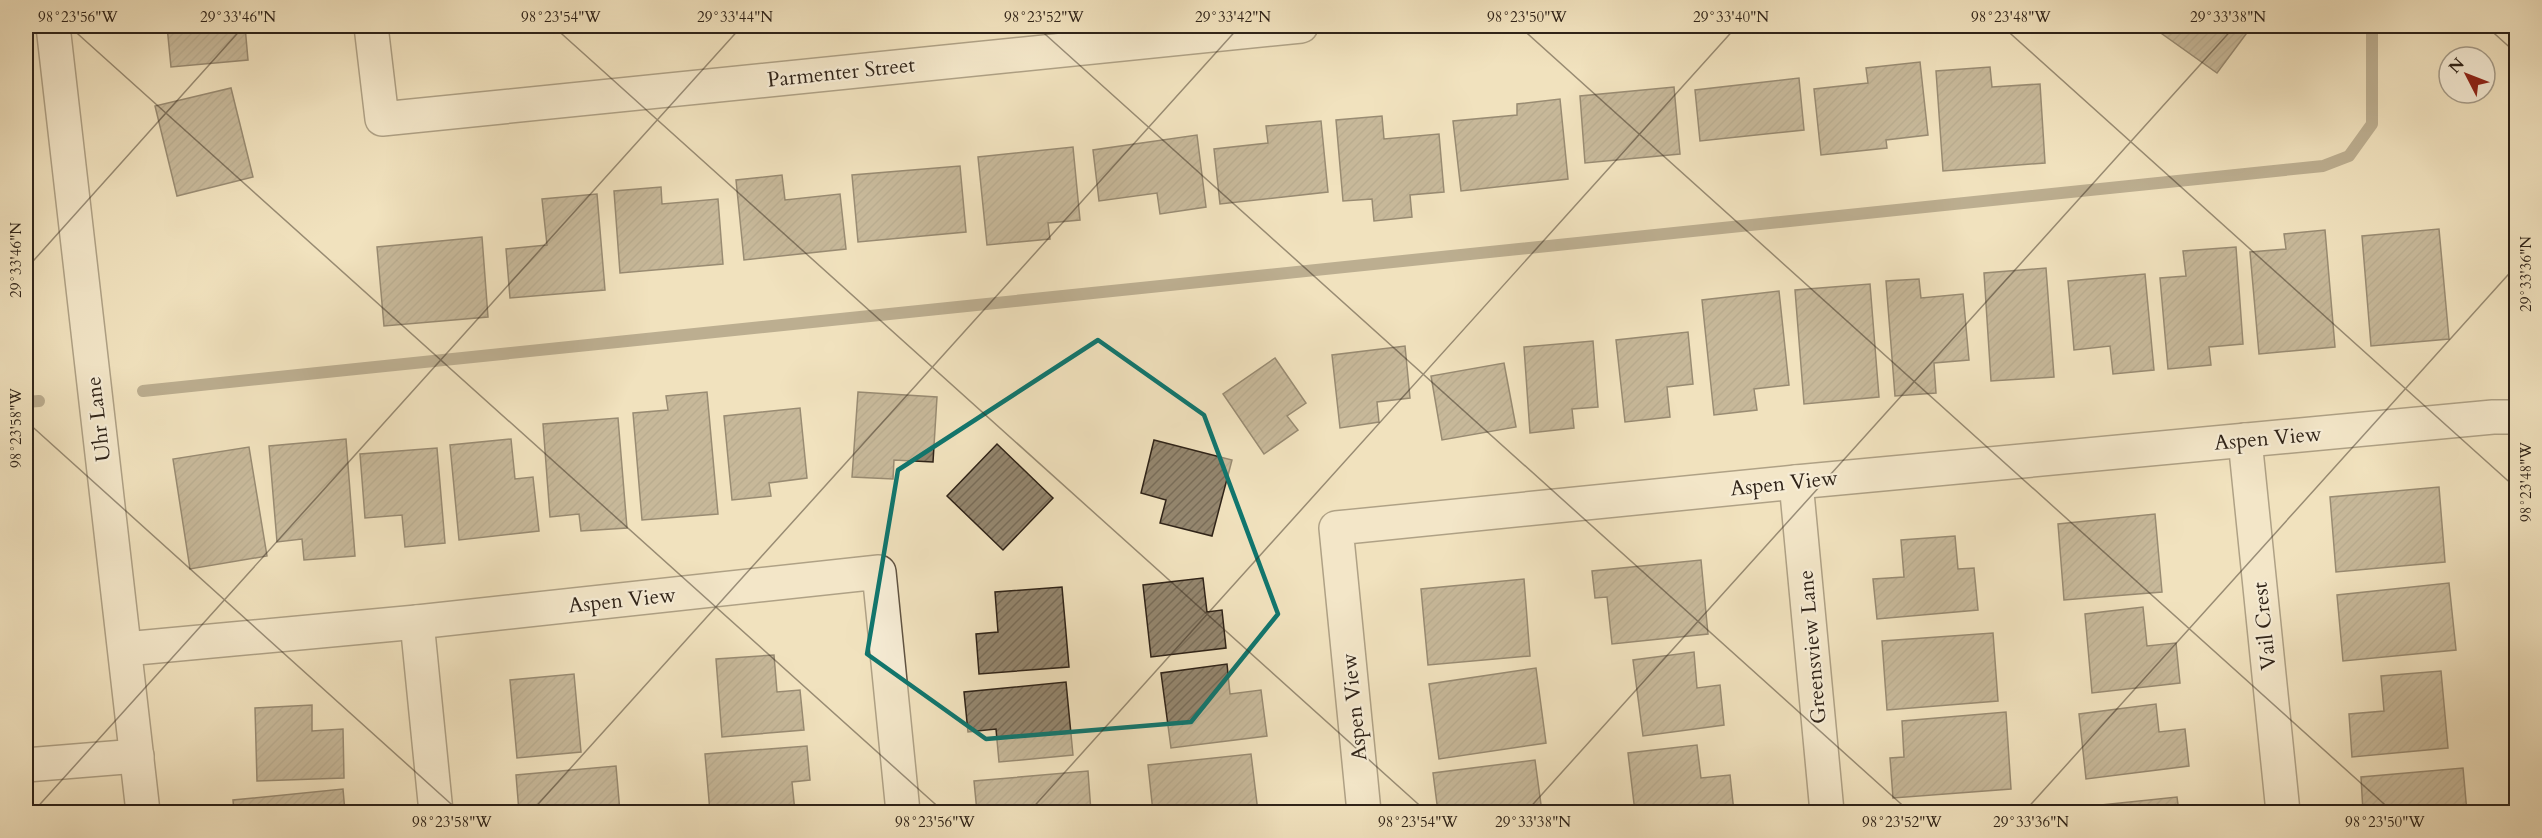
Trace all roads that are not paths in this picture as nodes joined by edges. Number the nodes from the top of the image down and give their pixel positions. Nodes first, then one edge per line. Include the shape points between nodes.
1 (53, 26) edge
2 (371, 26) edge
3 (1301, 26) edge
4 (2517, 417) edge
5 (2245, 440) junction
6 (1796, 482) junction
7 (417, 622) junction
8 (125, 649) junction
9 (137, 756) junction
10 (26, 765) edge
11 (143, 813) edge
12 (436, 813) edge
13 (903, 813) edge
14 (1364, 813) edge
15 (1827, 813) edge
16 (2283, 813) edge

1 - 8 street, Uhr Lane
2 - 3 street, Parmenter Street via 382,119
4 - 5 street, Aspen View
5 - 6 street, Aspen View
5 - 16 street, Vail Crest
6 - 14 street, Aspen View via 1336,528
6 - 15 street, Greensview Lane
7 - 8 street, Aspen View
7 - 12 street
7 - 13 street, Aspen View via 879,572
8 - 9 street, Uhr Lane
9 - 10 street
9 - 11 street, Uhr Lane

